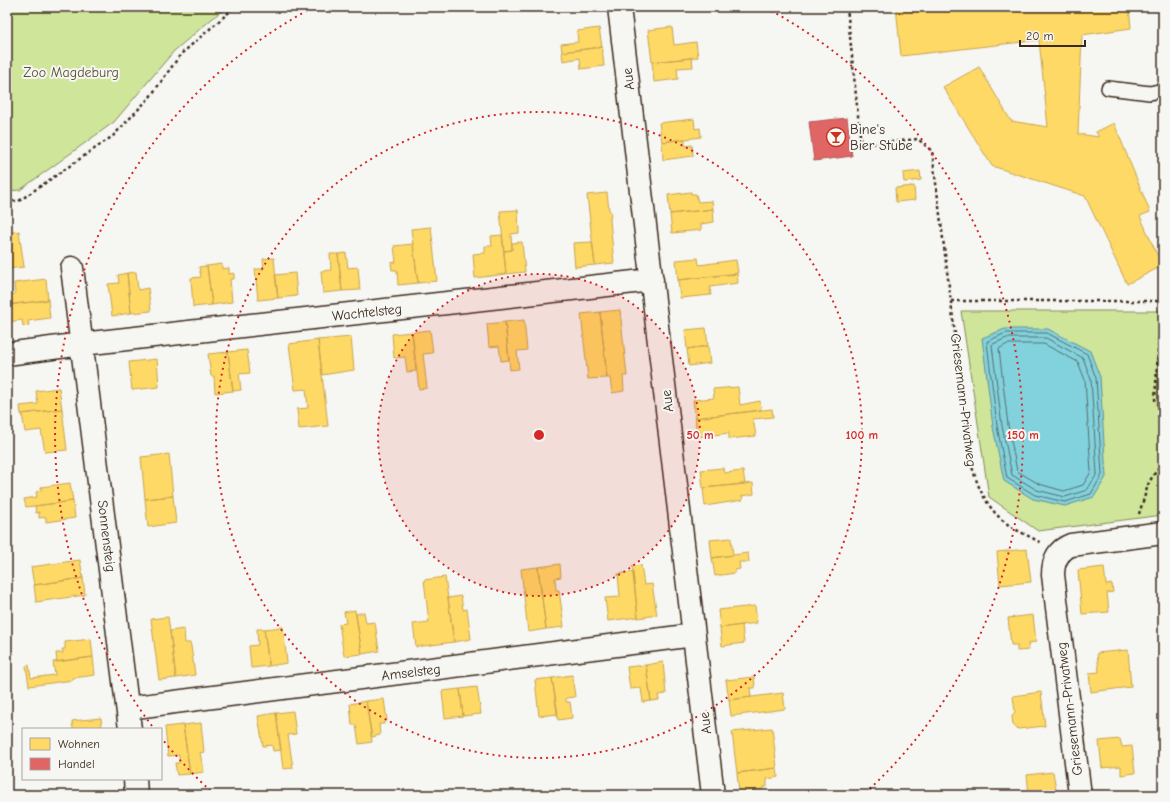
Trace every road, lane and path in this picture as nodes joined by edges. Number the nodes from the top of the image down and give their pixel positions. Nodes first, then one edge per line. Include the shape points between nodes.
1 (235, 7) edge
2 (619, 7) edge
3 (847, 7) edge
4 (1108, 88) dead end
5 (1163, 90) edge
6 (7, 201) edge
7 (72, 268) dead end
8 (652, 280) junction
9 (951, 301) junction
10 (1162, 301) edge
11 (82, 344) junction
12 (7, 354) edge
13 (1163, 414) edge
14 (1163, 461) edge
15 (1163, 533) edge
16 (1131, 537) junction
17 (1059, 553) junction
18 (694, 635) junction
19 (129, 719) edge
20 (135, 780) edge
21 (136, 795) edge
22 (713, 795) edge
23 (1080, 795) edge

1 - 6 path via 181,54 150,97 113,136 19,201
2 - 8 street, Aue
3 - 9 path, Griesemann-Privatweg via 861,145 918,139 932,151
4 - 5 lane via 1150,93
7 - 11 street, Sonnensteig
8 - 11 street, Wachtelsteg
8 - 18 street, Aue
9 - 10 path
9 - 17 path, Griesemann-Privatweg via 971,462 977,483 986,500 1006,523
10 - 13 path via 1156,400
11 - 12 street
11 - 19 street, Sonnensteig
14 - 16 path via 1149,482
15 - 16 street
16 - 17 street via 1074,544 1065,547
17 - 23 street, Griesemann-Privatweg via 1053,575
18 - 19 street, Amselsteg
18 - 22 street, Aue
20 - 21 street

